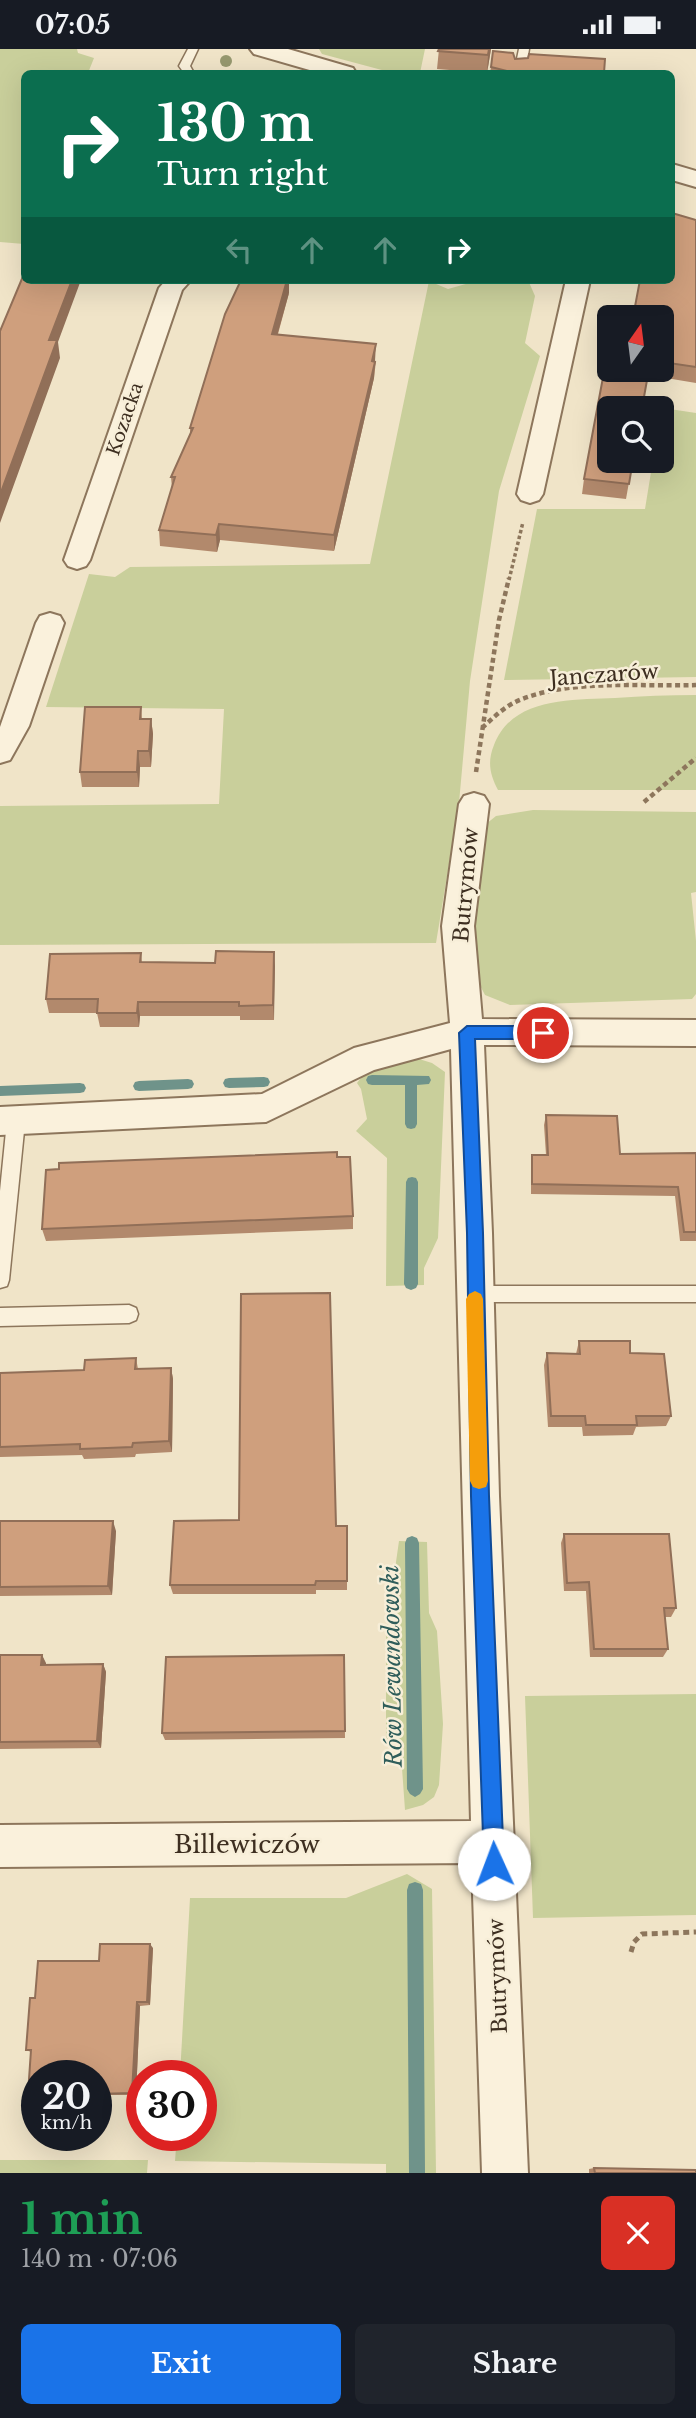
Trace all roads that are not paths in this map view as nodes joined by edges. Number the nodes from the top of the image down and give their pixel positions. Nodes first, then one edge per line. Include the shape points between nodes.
1 (194, 49) edge
2 (524, 49) edge
3 (280, 51) edge
4 (187, 70) edge
5 (335, 70) edge
6 (520, 70) edge
7 (675, 173) edge
8 (696, 179) edge
9 (174, 284) edge
10 (577, 284) edge
11 (530, 494) road end
12 (77, 560) dead end
13 (50, 623) dead end
14 (0, 752) edge
15 (474, 804) road end
16 (467, 1033) junction
17 (696, 1033) edge
18 (8, 1121) edge
19 (0, 1280) edge
20 (475, 1294) junction
21 (696, 1294) edge
22 (129, 1314) dead end
23 (0, 1317) edge
24 (493, 1842) junction
25 (0, 1846) edge
26 (505, 2173) edge

1 - 4 lane via 184,66
2 - 6 lane
3 - 5 street
7 - 8 street
9 - 12 street, Kozacka
10 - 11 street
13 - 14 street via 15,726
15 - 16 street, Butrymów via 458,926
16 - 17 street
16 - 18 street via 366,1058 266,1108
16 - 20 street, Butrymów
18 - 19 lane
20 - 21 lane
20 - 24 street, Butrymów
22 - 23 lane
24 - 25 street, Billewiczów
24 - 26 street, Butrymów

